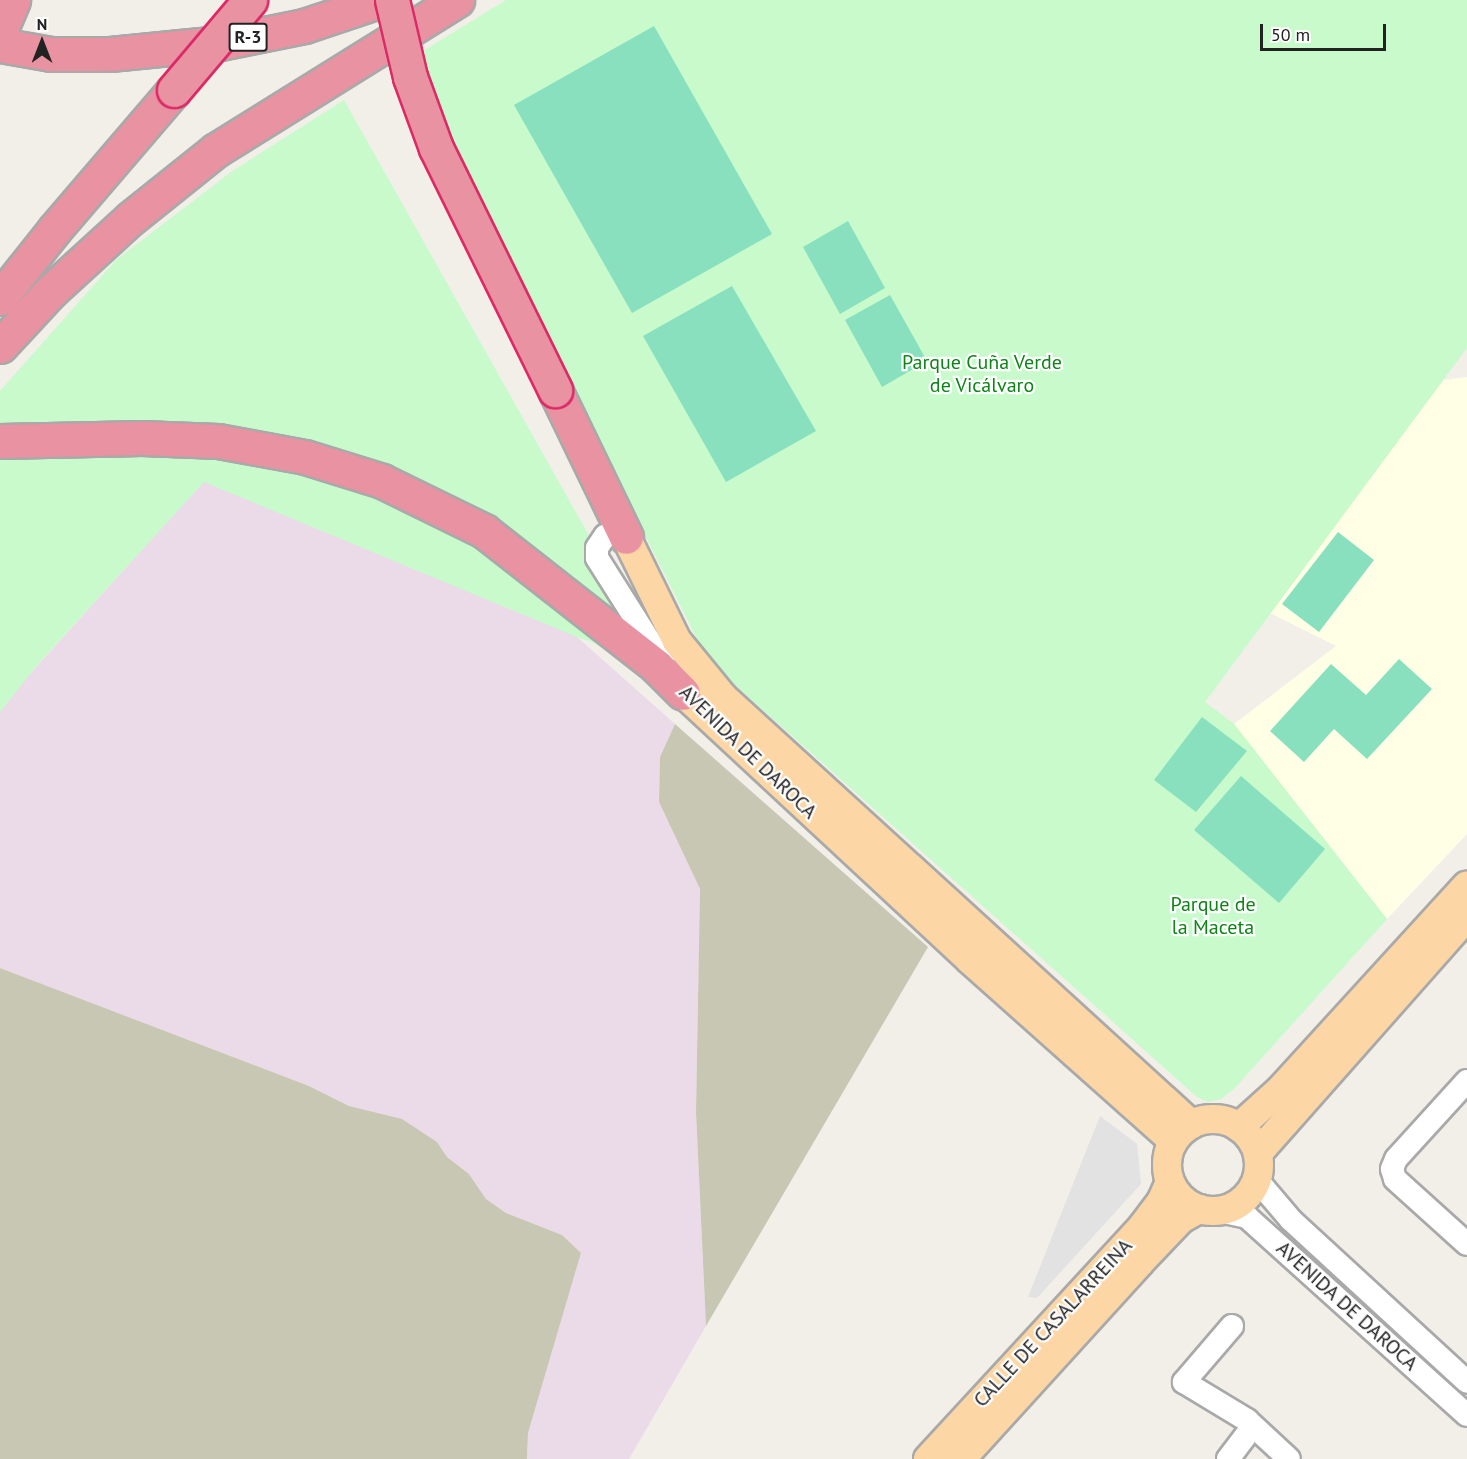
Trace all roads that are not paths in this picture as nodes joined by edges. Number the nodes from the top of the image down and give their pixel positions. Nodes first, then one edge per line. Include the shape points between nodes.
1 (13, 0) edge
2 (250, 0) edge
3 (382, 0) edge
4 (392, 0) edge
5 (457, 0) edge
6 (0, 31) edge
7 (0, 45) edge
8 (0, 298) edge
9 (0, 346) edge
10 (0, 441) edge
11 (626, 537) junction
12 (683, 693) junction
13 (1467, 885) edge
14 (1467, 917) edge
15 (1467, 1082) edge
16 (1239, 1127) junction
17 (1182, 1133) junction
18 (1257, 1166) junction
19 (1170, 1182) junction
20 (1209, 1210) junction
21 (1467, 1244) edge
22 (1232, 1326) dead end
23 (1467, 1382) edge
24 (1467, 1415) edge
25 (1253, 1426) junction
26 (928, 1459) edge
27 (961, 1459) edge
28 (1228, 1459) edge
29 (1289, 1459) edge

1 - 6 highway
2 - 8 highway, bridge
3 - 7 highway, R-3 via 304,26 230,41 110,54 51,54
4 - 11 highway, bridge via 410,77 436,148
5 - 9 highway via 216,150 131,218 51,291
10 - 12 highway via 218,441 305,457 382,481 484,531 656,666
11 - 12 street, AVENIDA DE DAROCA via 614,533 605,536 597,548 597,558
11 - 17 main road, AVENIDA DE DAROCA via 677,641 723,697
12 - 17 main road, AVENIDA DE DAROCA via 952,944
13 - 16 main road via 1280,1090
14 - 18 main road
15 - 21 street via 1396,1159 1392,1169 1395,1179
16 - 17 main road via 1216,1119
16 - 18 main road via 1248,1134
17 - 19 main road via 1167,1169
18 - 20 main road via 1242,1201
18 - 23 street, AVENIDA DE DAROCA via 1291,1220
19 - 20 main road via 1177,1194
19 - 26 main road, CALLE DE CASALARREINA via 1142,1227
20 - 24 street, AVENIDA DE DAROCA via 1247,1217
20 - 27 main road, CALLE DE CASALARREINA via 1181,1219
22 - 25 street via 1184,1382
25 - 28 street
25 - 29 street

